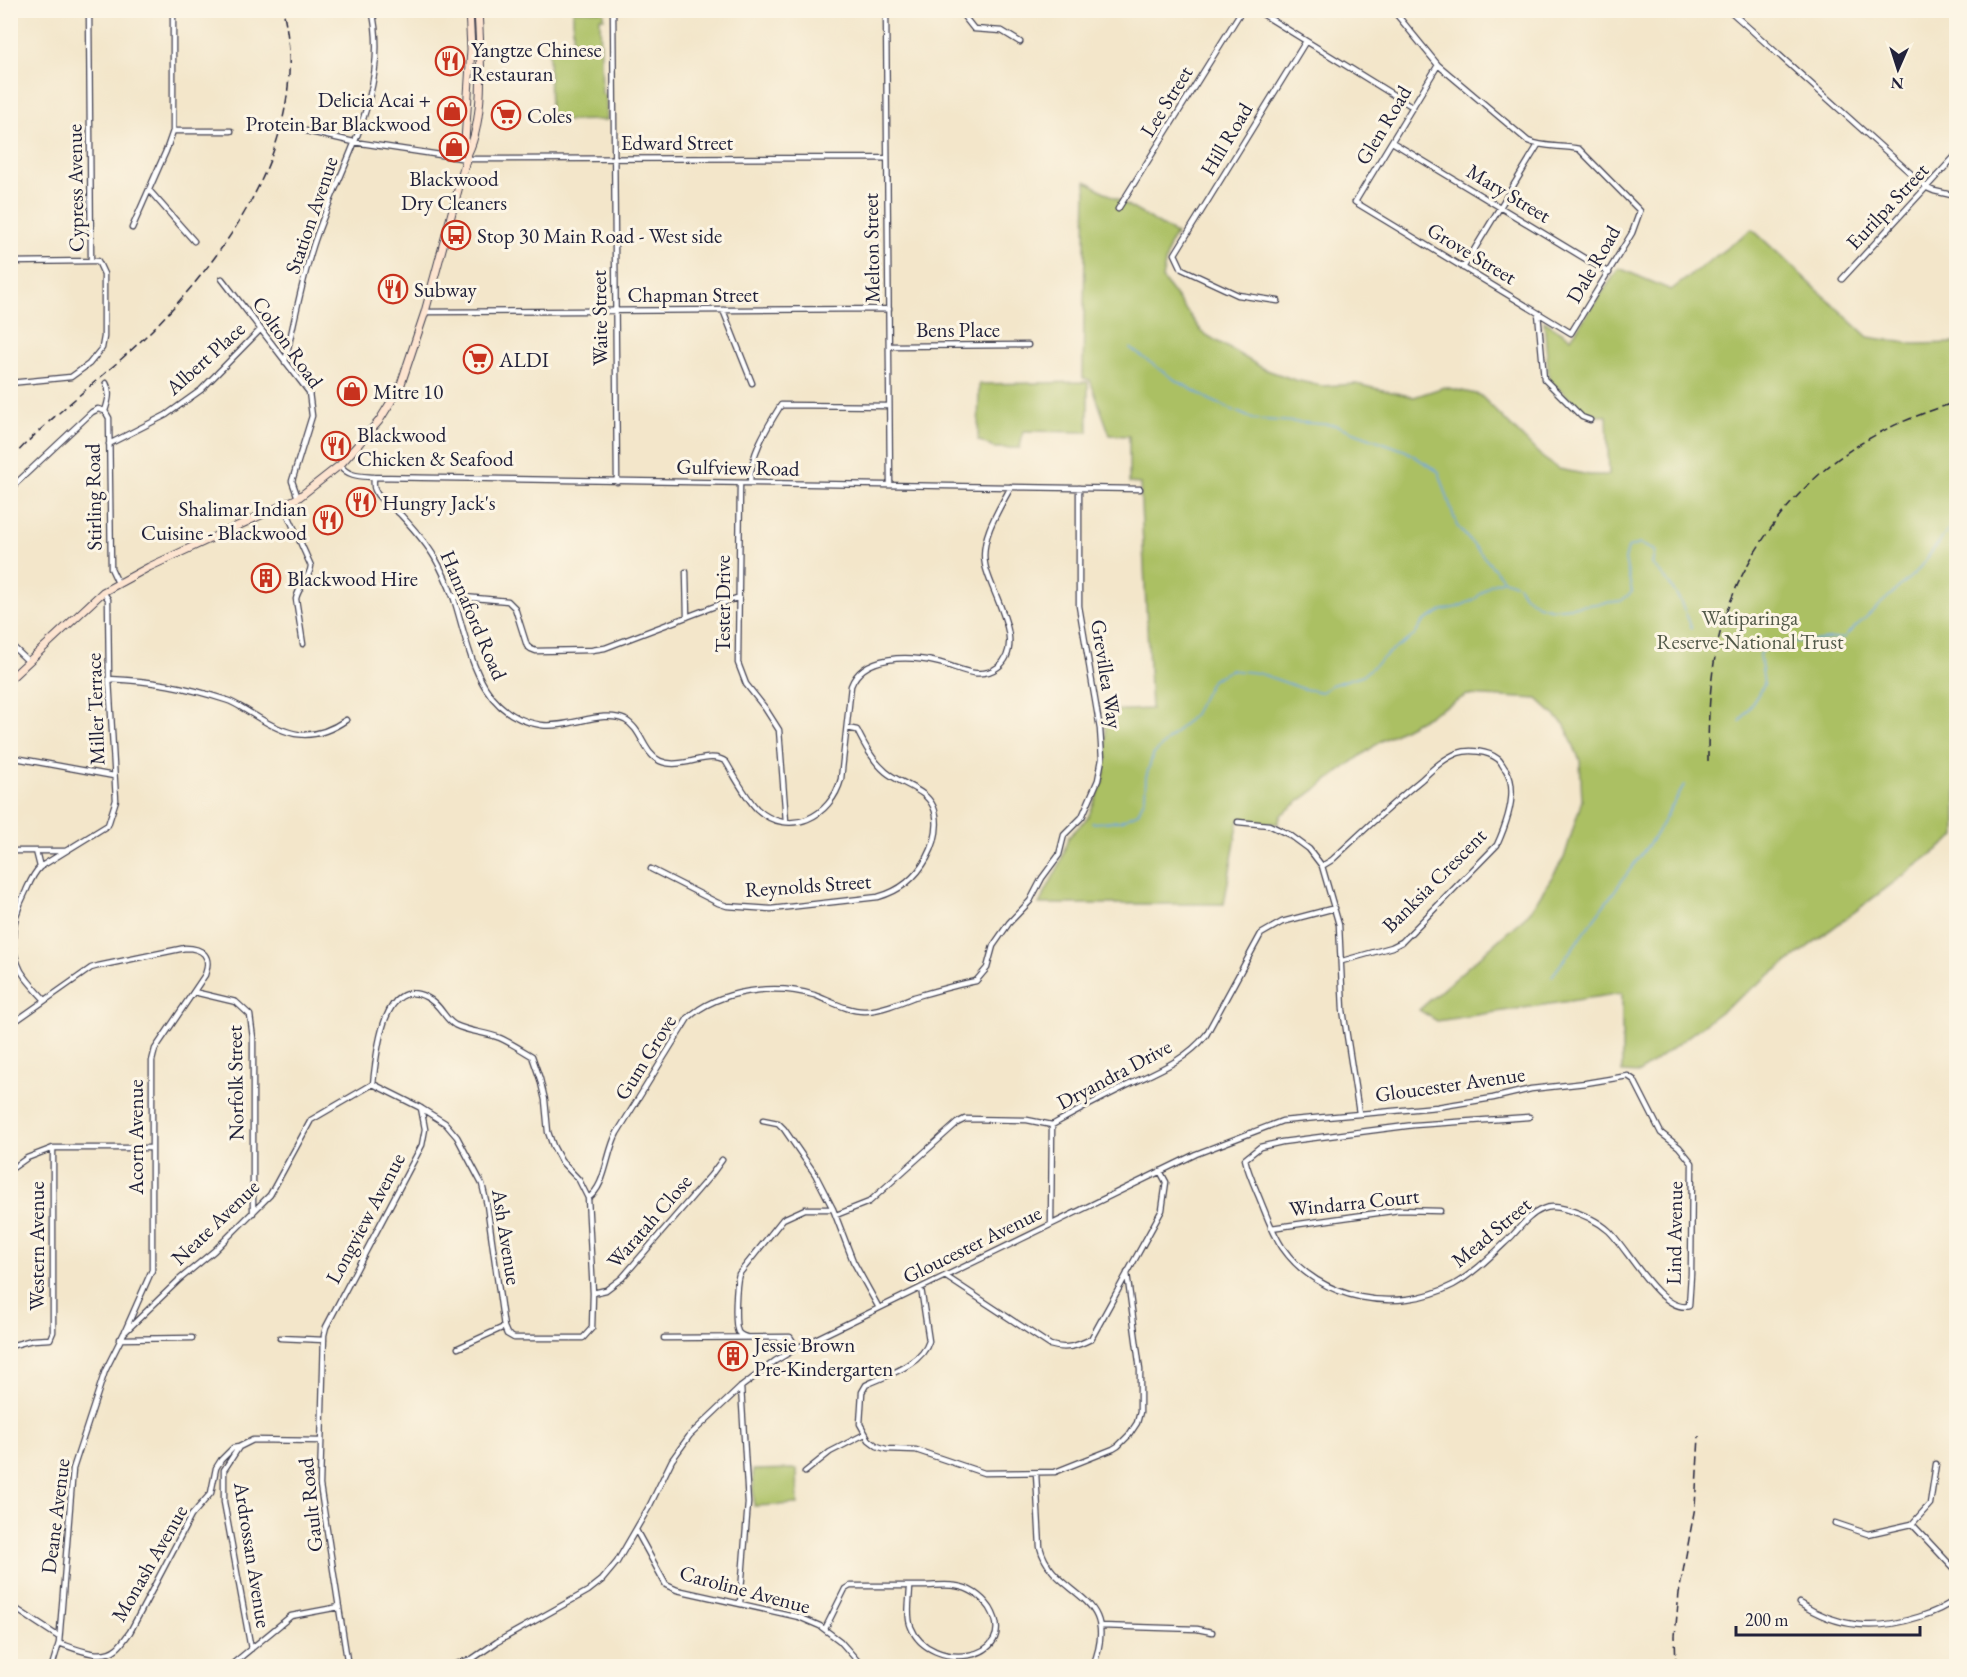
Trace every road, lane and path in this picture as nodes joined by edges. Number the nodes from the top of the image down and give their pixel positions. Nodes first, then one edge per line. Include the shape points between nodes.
1 (89, 10) edge
2 (174, 10) edge
3 (372, 10) edge
4 (469, 10) edge
5 (478, 10) edge
6 (613, 10) edge
7 (886, 10) edge
8 (959, 10) edge
9 (1242, 10) edge
10 (1257, 10) edge
11 (1393, 10) edge
12 (1729, 10) edge
13 (1306, 41) junction
14 (1020, 42) dead end
15 (1438, 65) junction
16 (1413, 107) junction
17 (231, 130) dead end
18 (173, 131) junction
19 (306, 131) dead end
20 (354, 142) junction
21 (1392, 142) junction
22 (1538, 145) junction
23 (1956, 155) edge
24 (468, 156) junction
25 (614, 158) junction
26 (887, 158) junction
27 (1927, 188) junction
28 (149, 190) junction
29 (1956, 196) edge
30 (1356, 202) joint
31 (1500, 207) junction
32 (1118, 209) dead end
33 (132, 228) dead end
34 (194, 241) dead end
35 (91, 261) junction
36 (10, 262) edge
37 (1463, 268) junction
38 (1609, 273) junction
39 (222, 279) dead end
40 (1842, 279) dead end
41 (1278, 301) dead end
42 (888, 309) junction
43 (723, 310) junction
44 (616, 311) junction
45 (425, 312) junction
46 (1538, 313) junction
47 (260, 330) junction
48 (1571, 333) joint
49 (1028, 345) dead end
50 (889, 346) junction
51 (285, 362) junction
52 (10, 383) edge
53 (106, 383) dead end
54 (752, 383) dead end
55 (889, 406) junction
56 (105, 411) junction
57 (1590, 420) dead end
58 (108, 444) junction
59 (340, 465) junction
60 (374, 477) junction
61 (617, 482) junction
62 (740, 483) junction
63 (750, 483) junction
64 (890, 485) junction
65 (1011, 487) junction
66 (1079, 488) junction
67 (10, 489) edge
68 (1140, 489) dead end
69 (298, 498) junction
70 (284, 506) junction
71 (686, 572) dead end
72 (118, 583) junction
73 (103, 592) junction
74 (453, 596) junction
75 (739, 597) junction
76 (687, 618) junction
77 (10, 644) edge
78 (303, 644) dead end
79 (28, 661) junction
80 (10, 679) edge
81 (109, 679) junction
82 (346, 720) dead end
83 (847, 728) junction
84 (10, 757) edge
85 (114, 776) junction
86 (786, 821) junction
87 (1238, 822) dead end
88 (10, 851) edge
89 (36, 851) junction
90 (67, 851) junction
91 (1059, 855) joint
92 (1322, 866) junction
93 (40, 867) junction
94 (651, 869) dead end
95 (1335, 908) junction
96 (1342, 961) junction
97 (194, 992) junction
98 (45, 1000) junction
99 (10, 1025) edge
100 (373, 1084) junction
101 (421, 1108) junction
102 (1359, 1113) junction
103 (1529, 1117) dead end
104 (763, 1120) dead end
105 (1052, 1125) junction
106 (52, 1148) junction
107 (152, 1148) junction
108 (1245, 1159) joint
109 (722, 1160) dead end
110 (1691, 1160) joint
111 (10, 1170) edge
112 (1161, 1171) junction
113 (588, 1198) junction
114 (833, 1209) junction
115 (1440, 1211) dead end
116 (253, 1213) junction
117 (836, 1215) junction
118 (1052, 1223) junction
119 (1271, 1228) junction
120 (1127, 1273) junction
121 (945, 1276) junction
122 (921, 1288) junction
123 (593, 1293) junction
124 (1689, 1306) joint
125 (879, 1308) junction
126 (504, 1327) junction
127 (124, 1333) junction
128 (746, 1337) junction
129 (192, 1338) dead end
130 (280, 1338) dead end
131 (664, 1338) dead end
132 (119, 1339) junction
133 (324, 1340) junction
134 (10, 1347) edge
135 (458, 1348) dead end
136 (797, 1348) junction
137 (741, 1387) junction
138 (865, 1434) junction
139 (321, 1441) junction
140 (239, 1448) junction
141 (1936, 1464) dead end
142 (805, 1472) dead end
143 (1036, 1473) junction
144 (1835, 1523) dead end
145 (1912, 1524) junction
146 (636, 1530) junction
147 (1956, 1571) edge
148 (910, 1586) junction
149 (1956, 1599) edge
150 (740, 1603) junction
151 (1799, 1603) dead end
152 (10, 1605) edge
153 (339, 1607) junction
154 (1100, 1626) junction
155 (825, 1629) junction
156 (1212, 1632) dead end
157 (59, 1637) junction
158 (59, 1643) junction
159 (251, 1649) junction
160 (472, 1659) junction
161 (52, 1666) edge
162 (230, 1666) edge
163 (348, 1666) edge
164 (449, 1666) edge
165 (478, 1666) edge
166 (862, 1666) edge
167 (1093, 1666) edge

1 - 35 street, Cypress Avenue
2 - 18 street
3 - 20 street, Station Avenue via 377,50 370,92
4 - 24 main road via 471,49 465,141
5 - 24 main road via 478,119
6 - 25 street, Waite Street
7 - 26 street, Melton Street
8 - 14 street via 974,29 1002,31
9 - 32 street, Lee Street
10 - 13 street
11 - 15 street
12 - 27 street
13 - 16 street
13 - 41 street, Hill Road via 1175,254 1182,269 1210,283 1238,295
15 - 16 street, Glen Road
15 - 22 street via 1528,141
16 - 21 street, Glen Road
17 - 18 street
18 - 28 street
19 - 20 street, Edward Street
20 - 24 street, Edward Street
20 - 51 street, Station Avenue via 313,246
21 - 30 street, Glen Road
21 - 31 street, Mary Street
22 - 31 street
22 - 38 street, Dale Road via 1580,149 1640,211
23 - 27 street, Eurilpa Street
24 - 25 street, Edward Street
24 - 45 main road
25 - 26 street, Edward Street
25 - 44 street, Waite Street
26 - 42 street, Melton Street
27 - 29 street
27 - 40 street, Eurilpa Street
28 - 33 street
28 - 34 street
30 - 37 street, Grove Street
31 - 37 street
31 - 38 street, Mary Street
35 - 36 street
35 - 52 street, Cypress Avenue via 98,261 104,274 102,348 71,377
37 - 46 street, Grove Street
38 - 48 street, Dale Road
39 - 47 street, Colton Road
42 - 43 street, Chapman Street
42 - 50 street, Melton Street
43 - 44 street, Chapman Street
43 - 54 street
44 - 45 street, Chapman Street
44 - 61 street, Waite Street
45 - 59 main road via 400,387 379,421
46 - 48 street, Grove Street
46 - 57 street via 1544,380
47 - 51 street, Colton Road
47 - 58 street, Albert Place via 201,390 166,415
49 - 50 street, Bens Place
50 - 55 street, Melton Street
51 - 69 street, Colton Road via 309,392 312,407 292,481
53 - 56 street, Stirling Road
55 - 63 street via 781,405 753,460
55 - 64 street, Melton Street
56 - 58 street, Stirling Road via 109,418
56 - 67 street via 92,412
58 - 72 street, Stirling Road via 111,568
59 - 60 street, Gulfview Road via 348,473
59 - 69 main road
60 - 61 street, Gulfview Road
60 - 74 street, Hannaford Road via 376,493 422,539
61 - 62 street, Gulfview Road
62 - 63 street, Gulfview Road
62 - 75 street, Tester Drive
63 - 64 street, Gulfview Road
64 - 65 street, Gulfview Road
65 - 66 street, Gulfview Road
65 - 83 street via 991,524 984,563 1007,621 1006,659 997,668 980,674 936,662 882,660 864,668 853,679
66 - 68 street, Gulfview Road
66 - 91 street, Grevillea Way via 1079,606 1102,759 1091,799 1082,817 1064,835
69 - 70 main road
70 - 72 main road
70 - 78 street via 311,566 296,599
71 - 76 street
72 - 73 main road
73 - 79 main road
73 - 81 street, Miller Terrace via 108,599
74 - 76 street via 508,601 515,608 527,646 536,651 605,648
74 - 86 street, Hannaford Road via 479,677 505,711 524,721 555,726 598,717 625,720 661,762 671,765 721,758 756,808 776,820
75 - 76 street
75 - 86 street, Tester Drive via 738,663 746,684 779,730
77 - 79 street
79 - 80 main road
81 - 82 street via 187,687 232,701 289,734 324,732
81 - 85 street, Miller Terrace
83 - 86 street via 842,779 832,802 808,820
83 - 94 street, Reynolds Street via 857,730 870,755 886,772 922,793 934,808 934,842 922,866 903,886 878,897 771,909 727,906
84 - 85 street
85 - 90 street, Miller Terrace via 116,800 108,825
87 - 92 street via 1269,825 1290,835 1309,849
88 - 89 street
89 - 90 street
89 - 93 street
90 - 93 street
91 - 113 street, Gum Grove via 993,946 987,968 976,981 864,1012 811,994 772,990 739,992 699,1008 688,1018 617,1133 601,1184
92 - 95 street
92 - 96 street, Banksia Crescent via 1448,758 1468,750 1484,752 1498,759 1508,774 1510,811 1497,845 1401,942
93 - 98 street via 13,920 14,946 21,970
95 - 96 street
95 - 105 street, Dryandra Drive via 1282,922 1261,934 1206,1035 1182,1059
96 - 102 street via 1343,1010
97 - 98 street, Acorn Avenue via 208,967 207,959 196,948 185,948 98,966
97 - 107 street, Acorn Avenue via 156,1049 152,1062
97 - 116 street, Norfolk Street via 236,1002 250,1015
98 - 99 street
100 - 101 street, Ash Avenue
100 - 113 street via 378,1045 395,1000 406,993 429,998 452,1023 499,1037 532,1056 553,1146
100 - 116 street, Neate Avenue via 311,1120 270,1195
101 - 126 street, Ash Avenue via 445,1123 457,1137 482,1184
101 - 133 street, Longview Avenue via 425,1129 422,1145 326,1327
102 - 110 street, Gloucester Avenue via 1437,1107 1628,1076 1634,1080 1661,1133
102 - 112 street, Gloucester Avenue via 1282,1121
103 - 108 street, Gloucester Avenue via 1414,1125 1282,1142 1260,1148
104 - 114 street via 778,1123 784,1129
105 - 117 street via 1027,1120 965,1119 869,1202
105 - 118 street
106 - 107 street
106 - 111 street
106 - 134 street, Western Avenue via 53,1332 50,1339
107 - 127 street, Acorn Avenue via 152,1270
108 - 119 street, Mead Street
109 - 123 street, Waratah Close via 622,1278 606,1290
110 - 124 street, Lind Avenue
112 - 118 street, Gloucester Avenue
112 - 120 street via 1166,1182 1162,1210
113 - 123 street
114 - 117 street
114 - 128 street via 805,1209 783,1219 738,1274 737,1329
115 - 119 street, Windarra Court via 1399,1210
116 - 127 street, Neate Avenue
117 - 125 street via 853,1261
118 - 121 street, Gloucester Avenue
119 - 124 street, Mead Street via 1283,1248 1320,1282 1366,1299 1410,1300 1468,1276 1542,1209 1564,1209 1608,1230 1663,1297
120 - 121 street via 1090,1339 1069,1348 1050,1346
120 - 143 street via 1140,1370 1137,1423 1113,1449 1062,1470
121 - 122 street, Gloucester Avenue
122 - 125 street, Gloucester Avenue
122 - 138 street via 927,1348 915,1360 866,1385 860,1412
123 - 126 street via 592,1328 583,1338 514,1338
125 - 136 street, Gloucester Avenue
126 - 135 street
127 - 132 street, Neate Avenue
128 - 131 street
128 - 136 street via 789,1337
129 - 132 street
130 - 133 street
132 - 157 street, Deane Avenue via 73,1469
133 - 139 street, Gault Road
136 - 137 street, Gloucester Avenue
137 - 146 street, Gloucester Avenue via 690,1434
137 - 150 street via 748,1503
138 - 142 street via 830,1452
138 - 143 street via 886,1449 916,1450 980,1472
139 - 140 street via 253,1440
139 - 153 street, Gault Road via 320,1485
140 - 158 street, Monash Avenue via 233,1448 220,1460 211,1493 191,1516 130,1632 117,1649 104,1654
140 - 159 street, Ardrossan Avenue via 224,1470 224,1502
141 - 145 street via 1930,1504
143 - 154 street via 1042,1556 1052,1571 1091,1604
144 - 145 street via 1868,1534
145 - 147 street
146 - 150 street, Caroline Avenue via 666,1585
146 - 160 street, Gloucester Avenue via 613,1568 596,1586
148 - 148 street via 911,1628 934,1651 965,1657 994,1641 995,1620 983,1599 971,1591 956,1586
148 - 155 street via 850,1586
149 - 151 street via 1927,1614 1882,1626 1840,1622
150 - 155 street, Caroline Avenue via 799,1617
152 - 157 street
153 - 159 street via 291,1616
153 - 163 street, Gault Road
154 - 156 street
154 - 167 street via 1100,1645
155 - 166 street, Caroline Avenue
157 - 158 street, Deane Avenue
158 - 161 street, Deane Avenue
159 - 162 street
160 - 164 street, Gloucester Avenue
160 - 165 street

